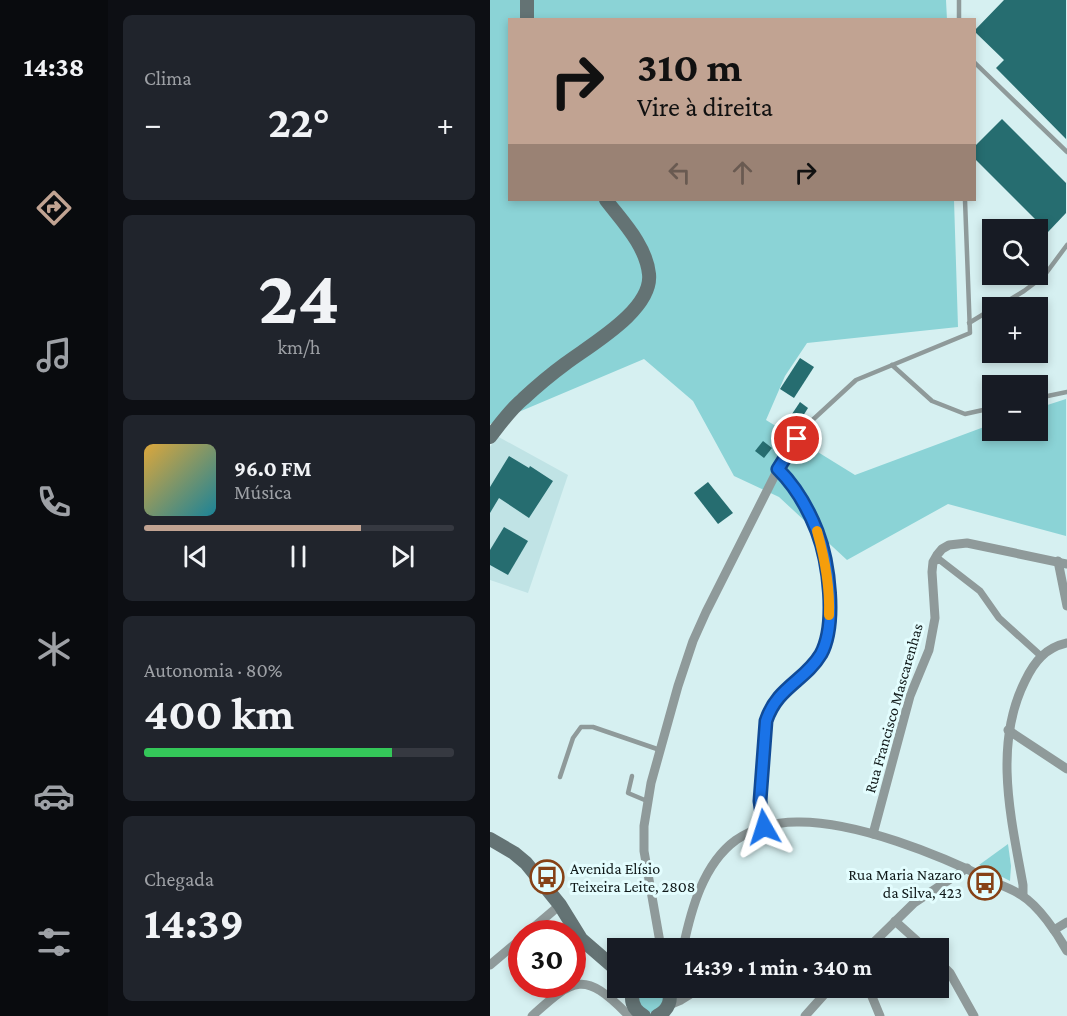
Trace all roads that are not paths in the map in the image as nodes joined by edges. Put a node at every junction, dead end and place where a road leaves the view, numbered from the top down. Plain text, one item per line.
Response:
1 (527, 0) edge
2 (959, 0) edge
3 (527, 18) edge
4 (959, 18) edge
5 (976, 64) edge
6 (1066, 152) edge
7 (607, 201) edge
8 (965, 201) edge
9 (1066, 245) edge
10 (1013, 297) edge
11 (982, 315) edge
12 (969, 323) junction
13 (892, 365) junction
14 (1066, 392) edge
15 (1048, 396) edge
16 (982, 410) edge
17 (806, 426) joint
18 (490, 437) edge
19 (778, 469) junction
20 (935, 559) junction
21 (1062, 562) edge
22 (1066, 606) edge
23 (1066, 643) edge
24 (1040, 656) junction
25 (1008, 730) junction
26 (660, 750) junction
27 (1066, 769) edge
28 (632, 776) dead end
29 (560, 777) dead end
30 (647, 801) junction
31 (764, 827) junction
32 (873, 834) junction
33 (490, 839) edge
34 (967, 868) junction
35 (1022, 895) junction
36 (560, 905) junction
37 (542, 920) edge
38 (895, 921) junction
39 (1066, 922) edge
40 (1054, 930) junction
41 (659, 938) edge
42 (685, 938) edge
43 (878, 938) edge
44 (914, 938) edge
45 (508, 950) edge
46 (1066, 951) edge
47 (604, 958) junction
48 (607, 959) edge
49 (607, 961) edge
50 (490, 965) edge
51 (949, 972) edge
52 (684, 998) edge
53 (821, 998) edge
54 (873, 998) edge
55 (668, 1001) edge
56 (633, 1004) edge
57 (532, 1016) edge
58 (805, 1016) edge
59 (880, 1016) edge
60 (974, 1016) edge

1 - 3 main road
2 - 4 lane
5 - 6 lane
7 - 18 main road
8 - 12 lane
9 - 10 lane
11 - 12 lane
12 - 13 lane
13 - 16 lane
13 - 17 lane
14 - 15 lane
17 - 19 street
19 - 26 street
19 - 31 street
20 - 21 street
20 - 24 street
20 - 32 street, Rua Francisco Mascarenhas
21 - 22 street
23 - 24 street
24 - 25 street
25 - 27 street
25 - 35 street
26 - 29 lane
26 - 30 street
28 - 30 lane
30 - 41 street
31 - 32 street
31 - 42 street
32 - 34 street
33 - 36 main road
34 - 35 street
34 - 38 street
35 - 40 street
36 - 37 street
36 - 47 main road
38 - 43 street
38 - 44 street
39 - 40 street
40 - 46 street
45 - 50 street
47 - 48 main road
47 - 49 main road
51 - 60 street
52 - 55 street
53 - 58 street
54 - 59 street
56 - 57 street

